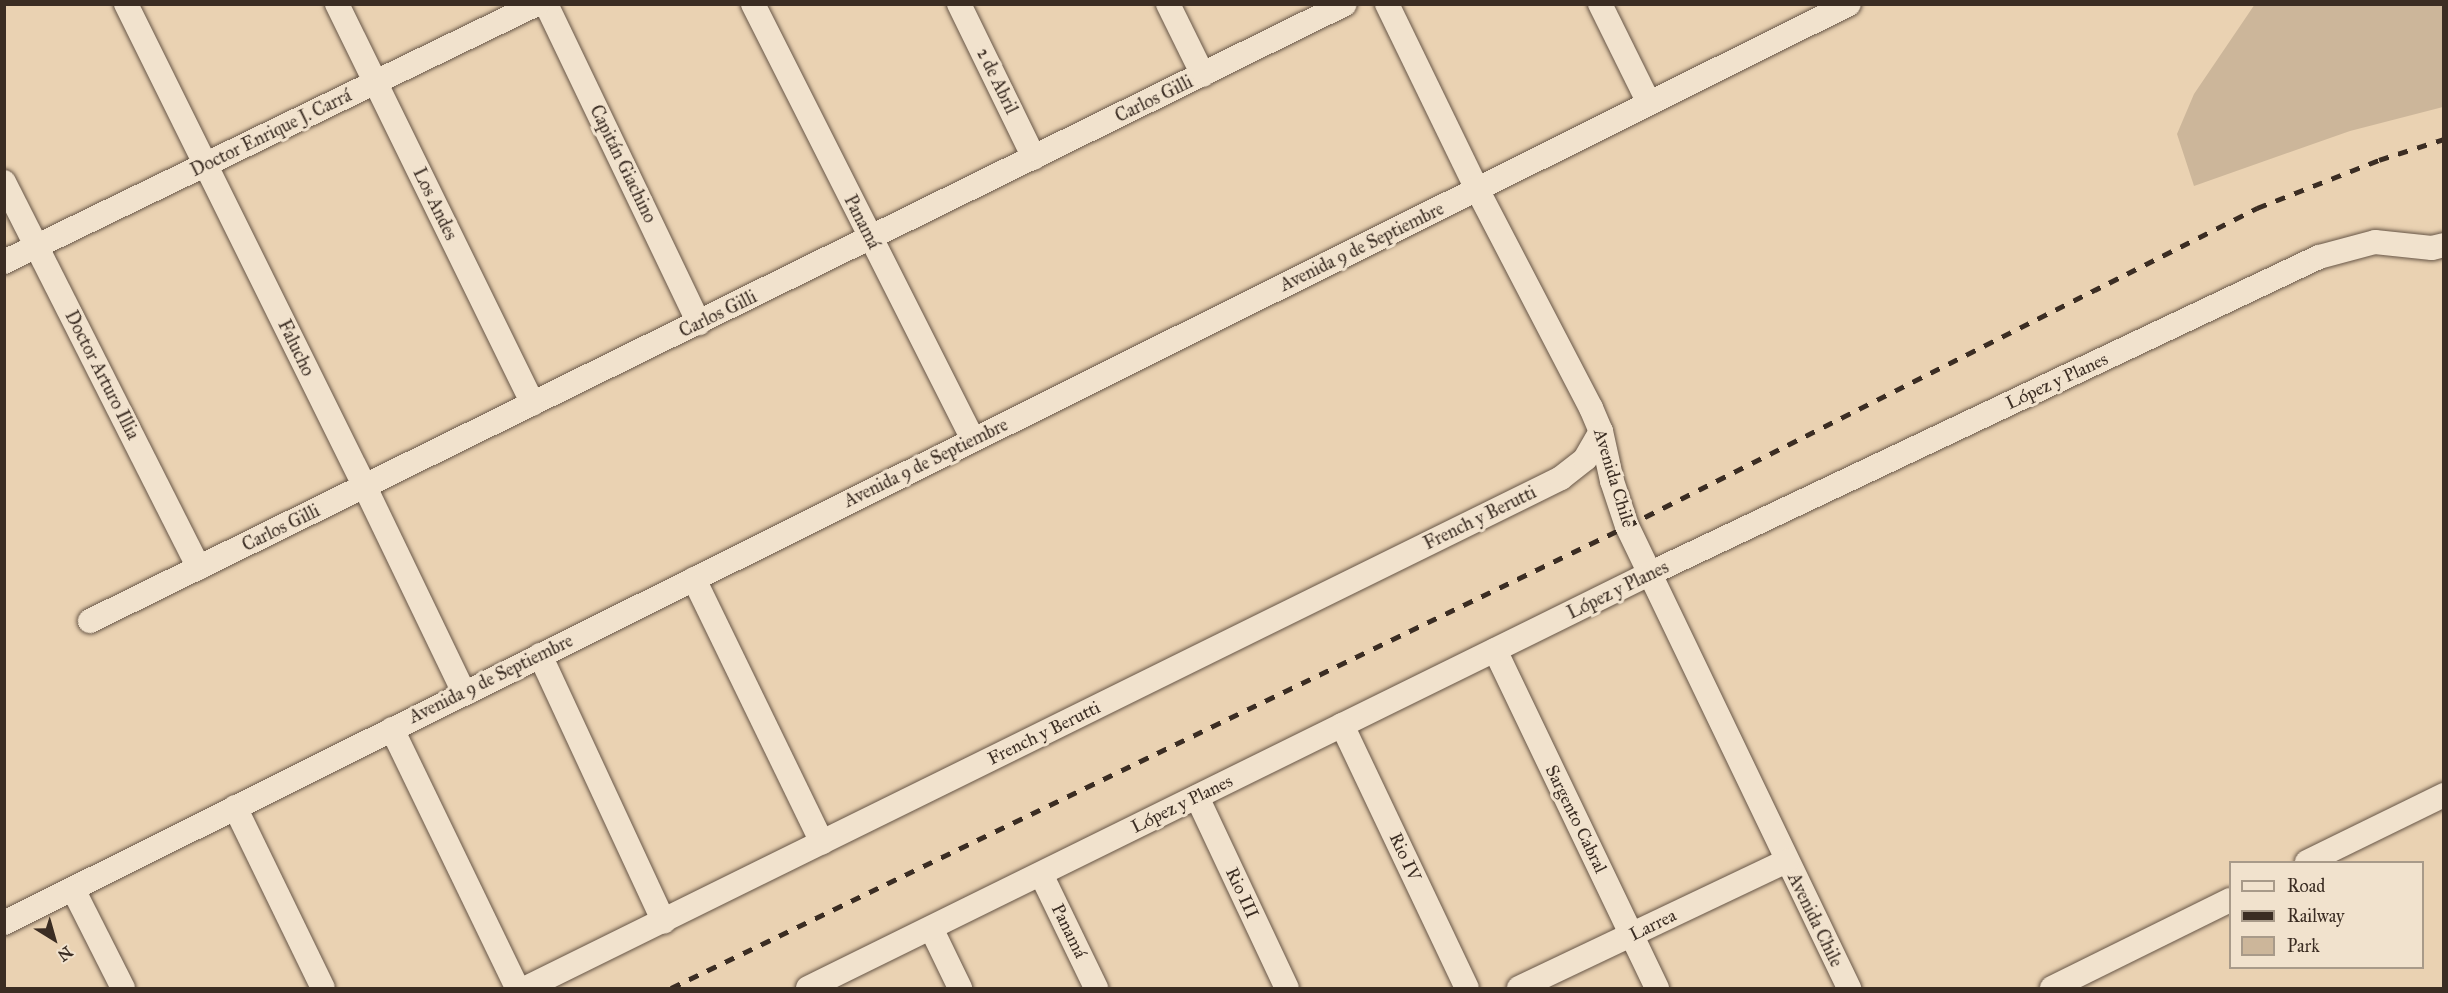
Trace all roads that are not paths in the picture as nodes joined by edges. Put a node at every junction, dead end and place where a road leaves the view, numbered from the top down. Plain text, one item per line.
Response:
1 (126, 4) edge
2 (337, 4) edge
3 (537, 4) edge
4 (546, 4) edge
5 (753, 4) edge
6 (959, 4) edge
7 (1168, 4) edge
8 (1345, 4) edge
9 (1387, 4) edge
10 (1600, 4) edge
11 (1849, 4) edge
12 (1203, 75) junction
13 (376, 82) junction
14 (1649, 104) junction
15 (1034, 158) junction
16 (205, 165) junction
17 (4, 182) edge
18 (1477, 189) junction
19 (870, 239) junction
20 (2444, 245) edge
21 (37, 246) junction
22 (4, 262) edge
23 (699, 323) junction
24 (533, 404) junction
25 (1601, 431) junction
26 (973, 440) junction
27 (1561, 478) junction
28 (1612, 480) junction
29 (365, 487) junction
30 (199, 568) junction
31 (1651, 573) junction
32 (694, 579) junction
33 (90, 621) dead end
34 (1495, 650) junction
35 (540, 656) junction
36 (464, 693) junction
37 (1342, 725) junction
38 (392, 729) junction
39 (1197, 797) junction
40 (2440, 805) edge
41 (235, 807) junction
42 (822, 843) junction
43 (1786, 861) junction
44 (2309, 861) edge
45 (1041, 874) junction
46 (73, 889) junction
47 (2229, 901) edge
48 (664, 922) junction
49 (4, 923) edge
50 (930, 928) junction
51 (1632, 935) junction
52 (2063, 986) edge
53 (123, 988) edge
54 (323, 988) edge
55 (517, 988) edge
56 (526, 988) edge
57 (808, 988) edge
58 (960, 988) edge
59 (1096, 988) edge
60 (1287, 988) edge
61 (1467, 988) edge
62 (1519, 988) edge
63 (1657, 988) edge
64 (1849, 988) edge

1 - 16 street, Falucho
2 - 13 street, Los Andes
3 - 13 street, Doctor Enrique J. Carrá
4 - 23 street, Capitán Giachino
5 - 19 street, Panamá
6 - 15 street, 2 de Abril
7 - 12 street
8 - 12 street, Carlos Gilli
9 - 18 street, Avenida Chile
10 - 14 street
11 - 14 street, Avenida 9 de Septiembre
12 - 15 street, Carlos Gilli
13 - 16 street, Doctor Enrique J. Carrá
13 - 24 street, Los Andes
14 - 18 street, Avenida 9 de Septiembre
15 - 19 street, Carlos Gilli
16 - 21 street, Doctor Enrique J. Carrá
16 - 29 street, Falucho
17 - 21 street, Doctor Arturo Illia
18 - 25 street, Avenida Chile
18 - 26 street, Avenida 9 de Septiembre
19 - 23 street, Carlos Gilli
19 - 26 street, Panamá
20 - 31 street, López y Planes
21 - 22 street, Doctor Enrique J. Carrá
21 - 30 street, Doctor Arturo Illia
23 - 24 street, Carlos Gilli
24 - 29 street, Carlos Gilli
25 - 27 street, French y Berutti
25 - 28 street, Avenida Chile
26 - 32 street, Avenida 9 de Septiembre
27 - 28 street, French y Berutti
27 - 42 street, French y Berutti
28 - 31 street, Avenida Chile
29 - 30 street, Carlos Gilli
29 - 36 street, Falucho
30 - 33 street, Carlos Gilli
31 - 34 street, López y Planes
31 - 43 street, Avenida Chile
32 - 35 street, Avenida 9 de Septiembre
32 - 42 street
34 - 37 street, López y Planes
34 - 51 street, Sargento Cabral
35 - 36 street, Avenida 9 de Septiembre
35 - 48 street
36 - 38 street, Avenida 9 de Septiembre
37 - 39 street, López y Planes
37 - 61 street, Rio IV
38 - 41 street, Avenida 9 de Septiembre
38 - 55 street
39 - 45 street, López y Planes
39 - 60 street, Rio III
40 - 44 street
41 - 46 street, Avenida 9 de Septiembre
41 - 54 street
42 - 48 street, French y Berutti
43 - 51 street, Larrea
43 - 64 street, Avenida Chile
45 - 50 street, López y Planes
45 - 59 street, Panamá
46 - 49 street, Avenida 9 de Septiembre
46 - 53 street
47 - 52 street
48 - 56 street, French y Berutti
50 - 57 street, López y Planes
50 - 58 street
51 - 62 street, Larrea
51 - 63 street, Sargento Cabral

